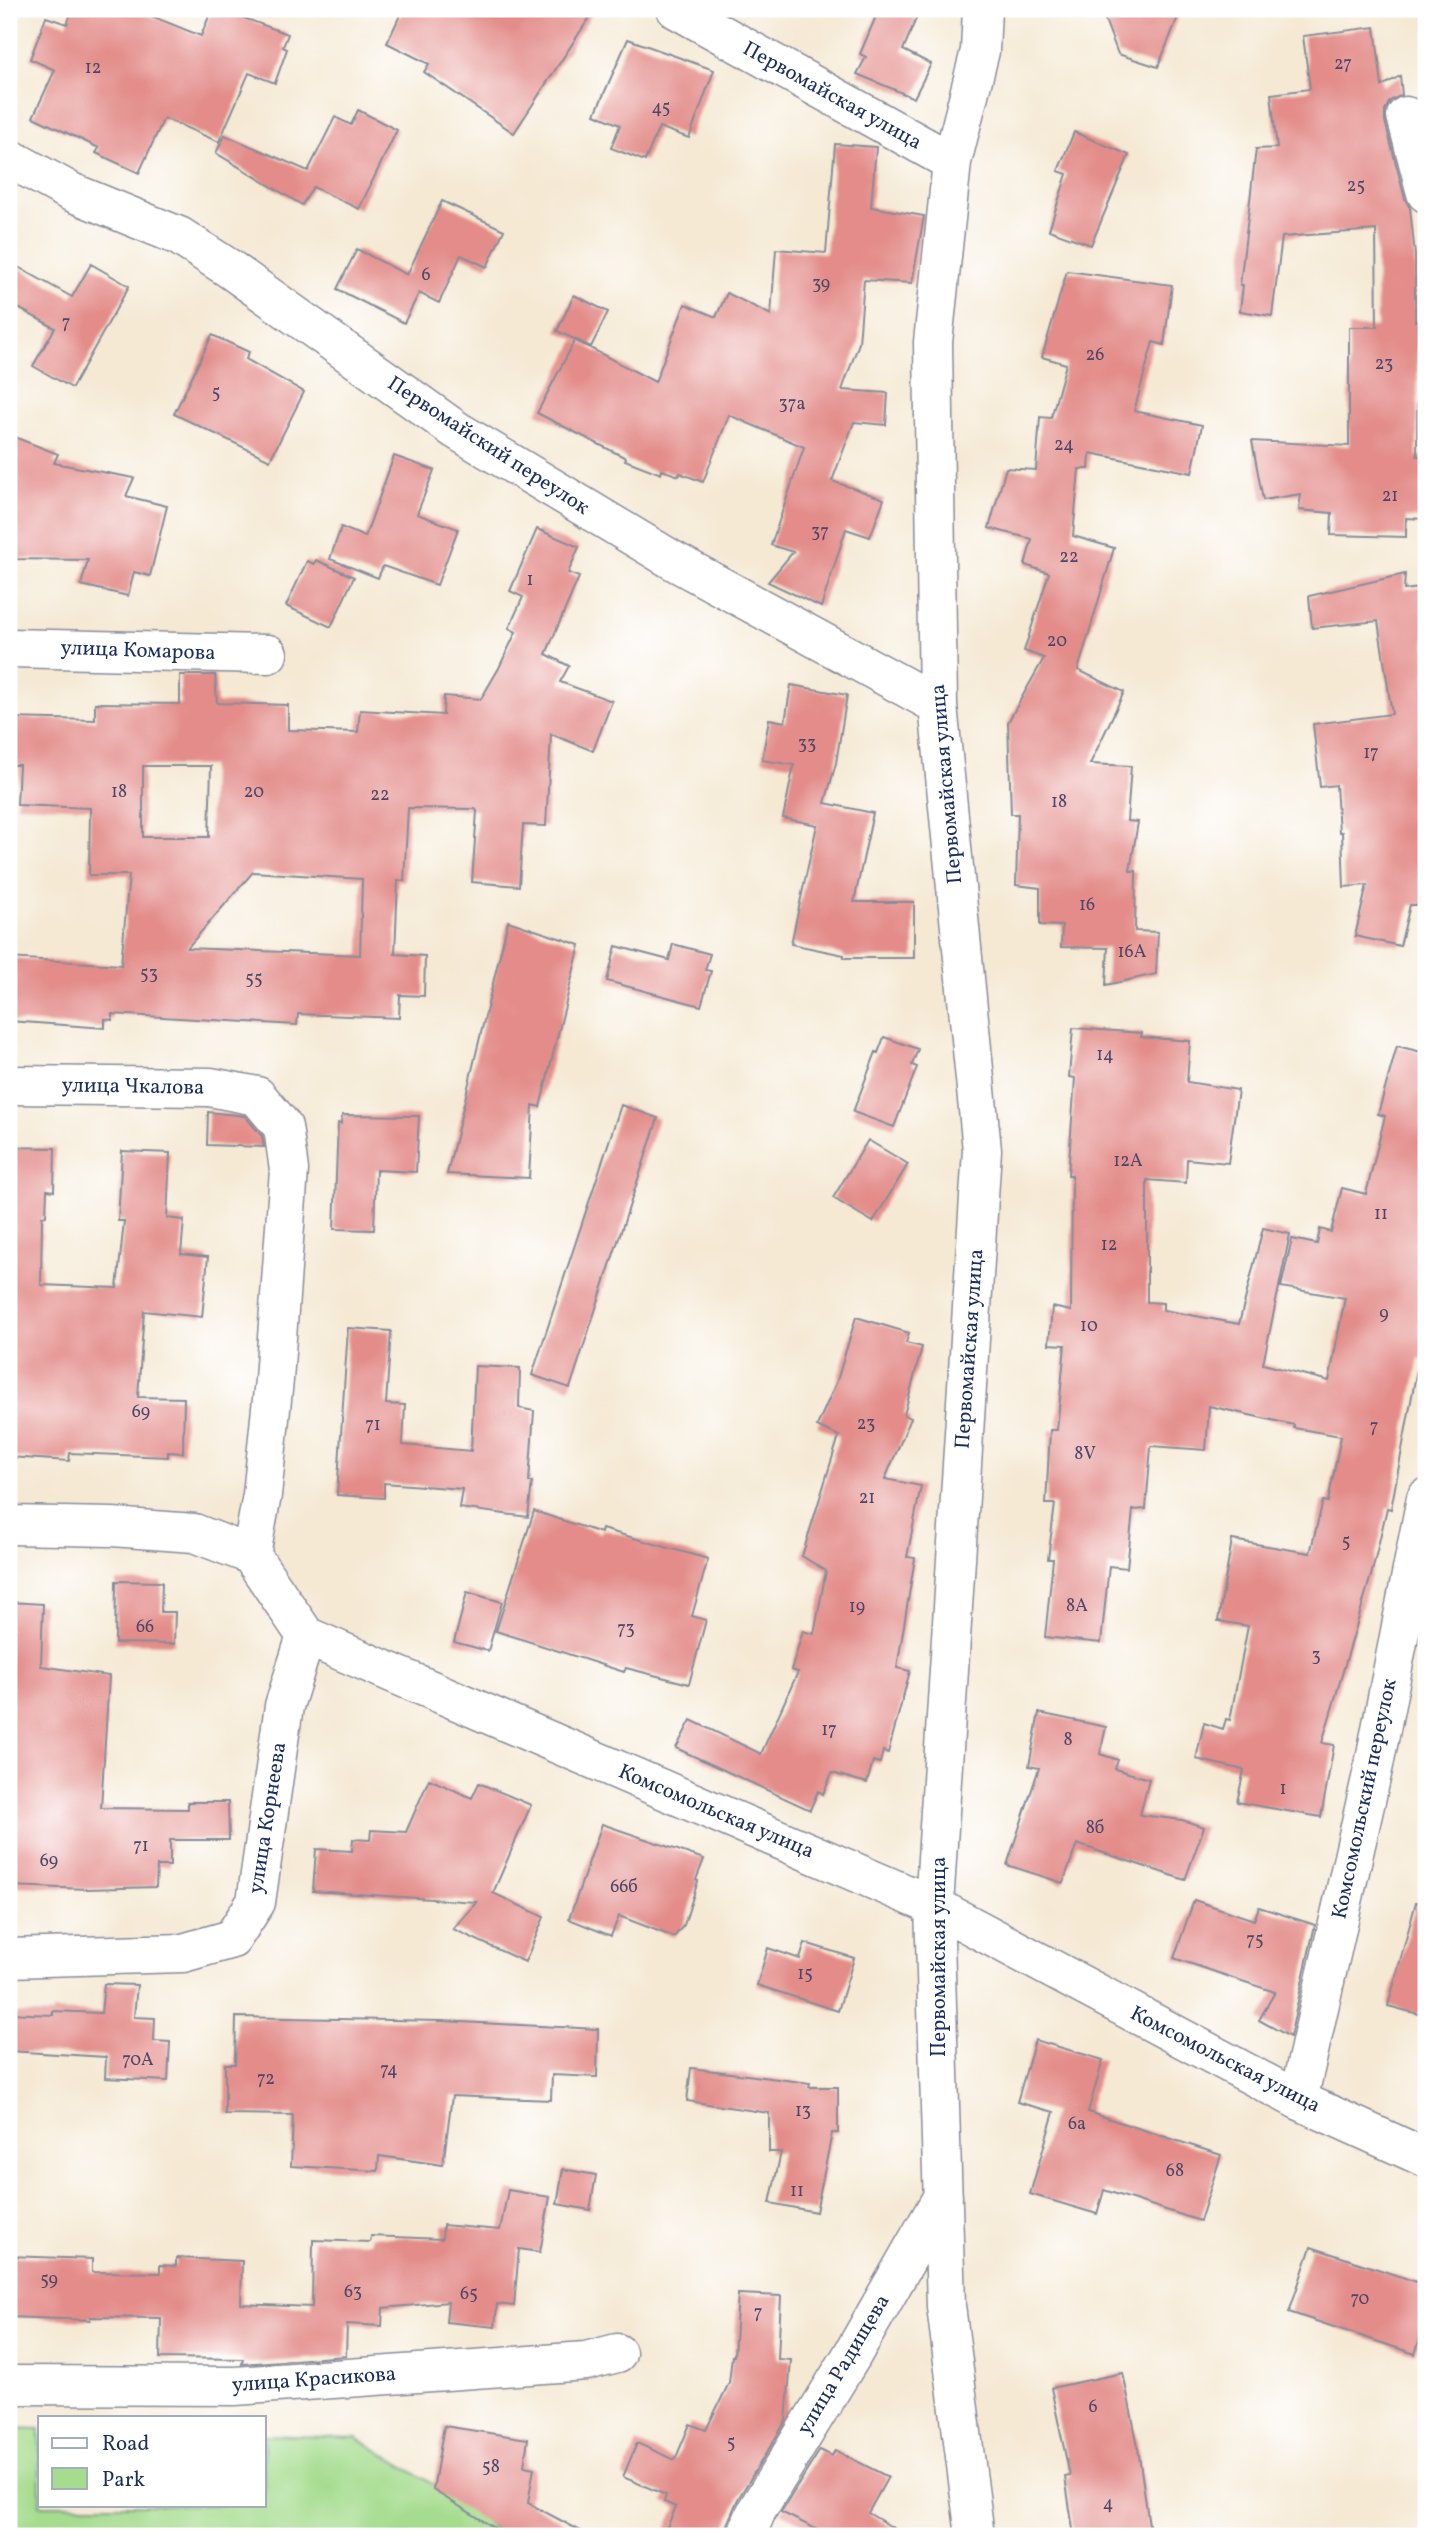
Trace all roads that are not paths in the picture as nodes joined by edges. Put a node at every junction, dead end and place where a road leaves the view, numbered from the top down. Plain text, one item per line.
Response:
1 (676, 9) edge
2 (982, 9) edge
3 (1406, 116) dead end
4 (9, 158) edge
5 (952, 162) junction
6 (1426, 193) edge
7 (9, 648) edge
8 (268, 654) dead end
9 (938, 705) junction
10 (9, 1085) edge
11 (1426, 1498) edge
12 (9, 1525) edge
13 (251, 1555) junction
14 (306, 1636) junction
15 (934, 1906) junction
16 (9, 1958) edge
17 (1298, 2100) junction
18 (1426, 2158) edge
19 (944, 2195) junction
20 (617, 2353) dead end
21 (9, 2385) edge
22 (746, 2536) edge
23 (975, 2536) edge

1 - 5 street, Первомайская улица
2 - 5 street, Первомайская улица
3 - 6 street
4 - 9 street, Первомайский переулок
5 - 9 street, Первомайская улица
7 - 8 street, улица Комарова
9 - 15 street, Первомайская улица
10 - 13 street, улица Чкалова
11 - 17 street, Комсомольский переулок
12 - 13 street
13 - 14 street
14 - 15 street, Комсомольская улица
14 - 16 street, улица Корнеева
15 - 17 street, Комсомольская улица
15 - 19 street, Первомайская улица
17 - 18 street, Комсомольская улица
19 - 22 street, улица Радищева
19 - 23 street, Первомайская улица
20 - 21 street, улица Красикова

